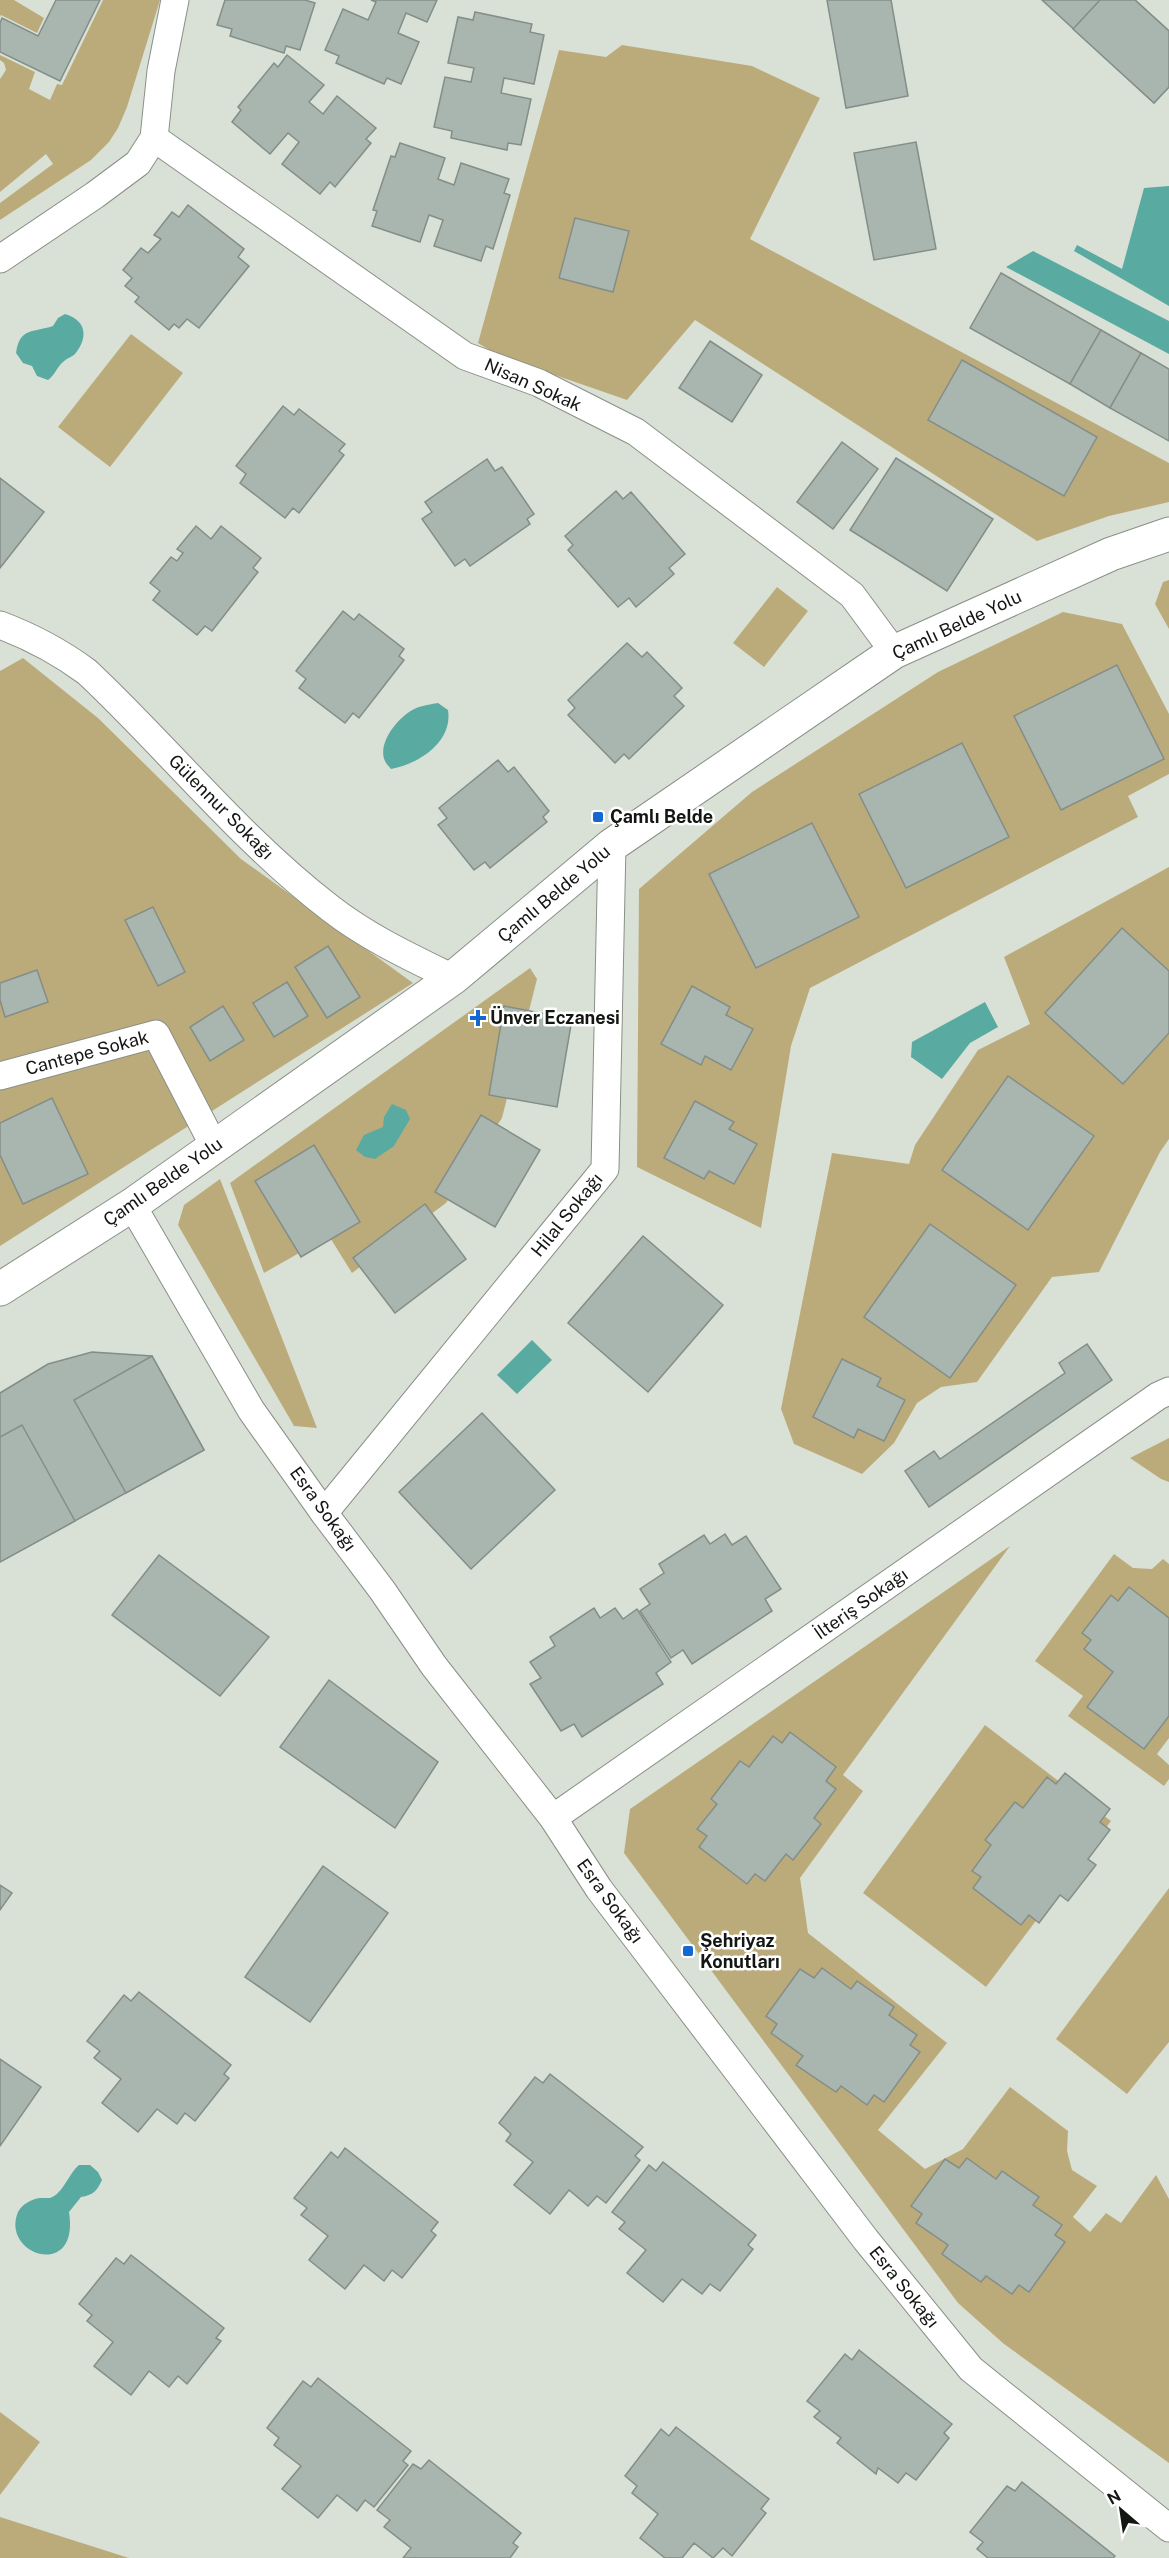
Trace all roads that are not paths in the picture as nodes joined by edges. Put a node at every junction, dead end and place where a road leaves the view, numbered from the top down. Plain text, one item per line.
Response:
1 (175, 0) edge
2 (154, 138) junction
3 (0, 259) edge
4 (1169, 534) edge
5 (0, 624) edge
6 (894, 652) junction
7 (612, 845) junction
8 (453, 978) junction
9 (0, 1076) edge
10 (214, 1146) junction
11 (132, 1205) junction
12 (0, 1289) edge
13 (1169, 1391) edge
14 (324, 1513) junction
15 (554, 1818) junction
16 (1167, 2524) edge

1 - 2 street
2 - 3 street
2 - 6 street, Nisan Sokak
4 - 6 street, Çamlı Belde Yolu
5 - 8 street, Gülennur Sokağı
6 - 7 street, Çamlı Belde Yolu
7 - 8 street, Çamlı Belde Yolu
7 - 14 street, Hilal Sokağı
8 - 10 street, Çamlı Belde Yolu
9 - 10 street, Cantepe Sokak
10 - 11 street, Çamlı Belde Yolu
11 - 12 street, Çamlı Belde Yolu
11 - 14 street, Esra Sokağı
13 - 15 street, İlteriş Sokağı
14 - 15 street, Esra Sokağı
15 - 16 street, Esra Sokağı

